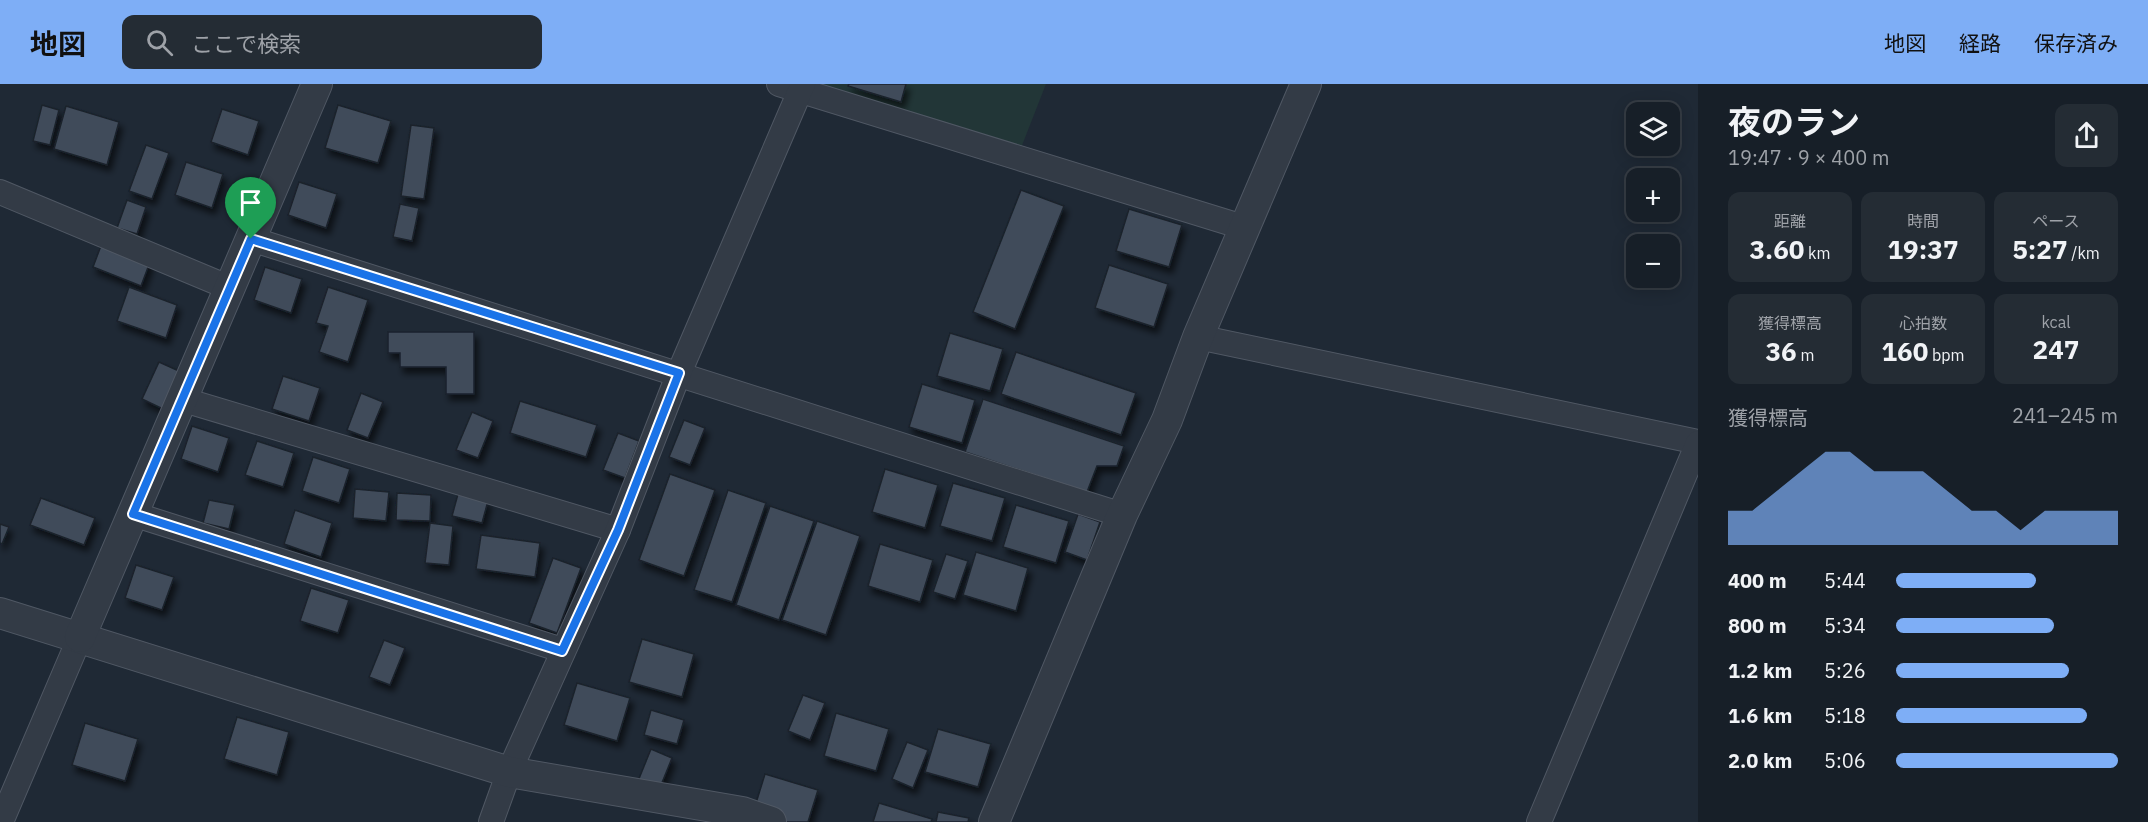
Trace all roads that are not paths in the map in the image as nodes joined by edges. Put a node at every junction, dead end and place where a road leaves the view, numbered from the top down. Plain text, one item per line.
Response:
1 (317, 84) edge
2 (1306, 84) edge
3 (794, 86) edge
4 (0, 192) edge
5 (1246, 228) junction
6 (251, 239) junction
7 (230, 288) junction
8 (1198, 337) junction
9 (679, 373) junction
10 (184, 400) junction
11 (1698, 443) edge
12 (133, 514) junction
13 (1122, 515) junction
14 (618, 530) junction
15 (0, 613) edge
16 (80, 637) junction
17 (562, 651) junction
18 (509, 772) junction
19 (2, 822) edge
20 (491, 822) edge
21 (771, 822) edge
22 (994, 822) edge
23 (1539, 822) edge

1 - 6 street
2 - 5 street
3 - 5 street
3 - 9 street
4 - 7 street
5 - 8 street
6 - 7 street
6 - 9 street
7 - 10 street
8 - 11 street
8 - 13 street
9 - 13 street
9 - 14 street
10 - 12 street
10 - 14 street
11 - 23 street
12 - 16 street
12 - 17 street
13 - 22 street
14 - 17 street
15 - 16 street
16 - 18 street
16 - 19 street
17 - 18 street
18 - 20 street
18 - 21 street

